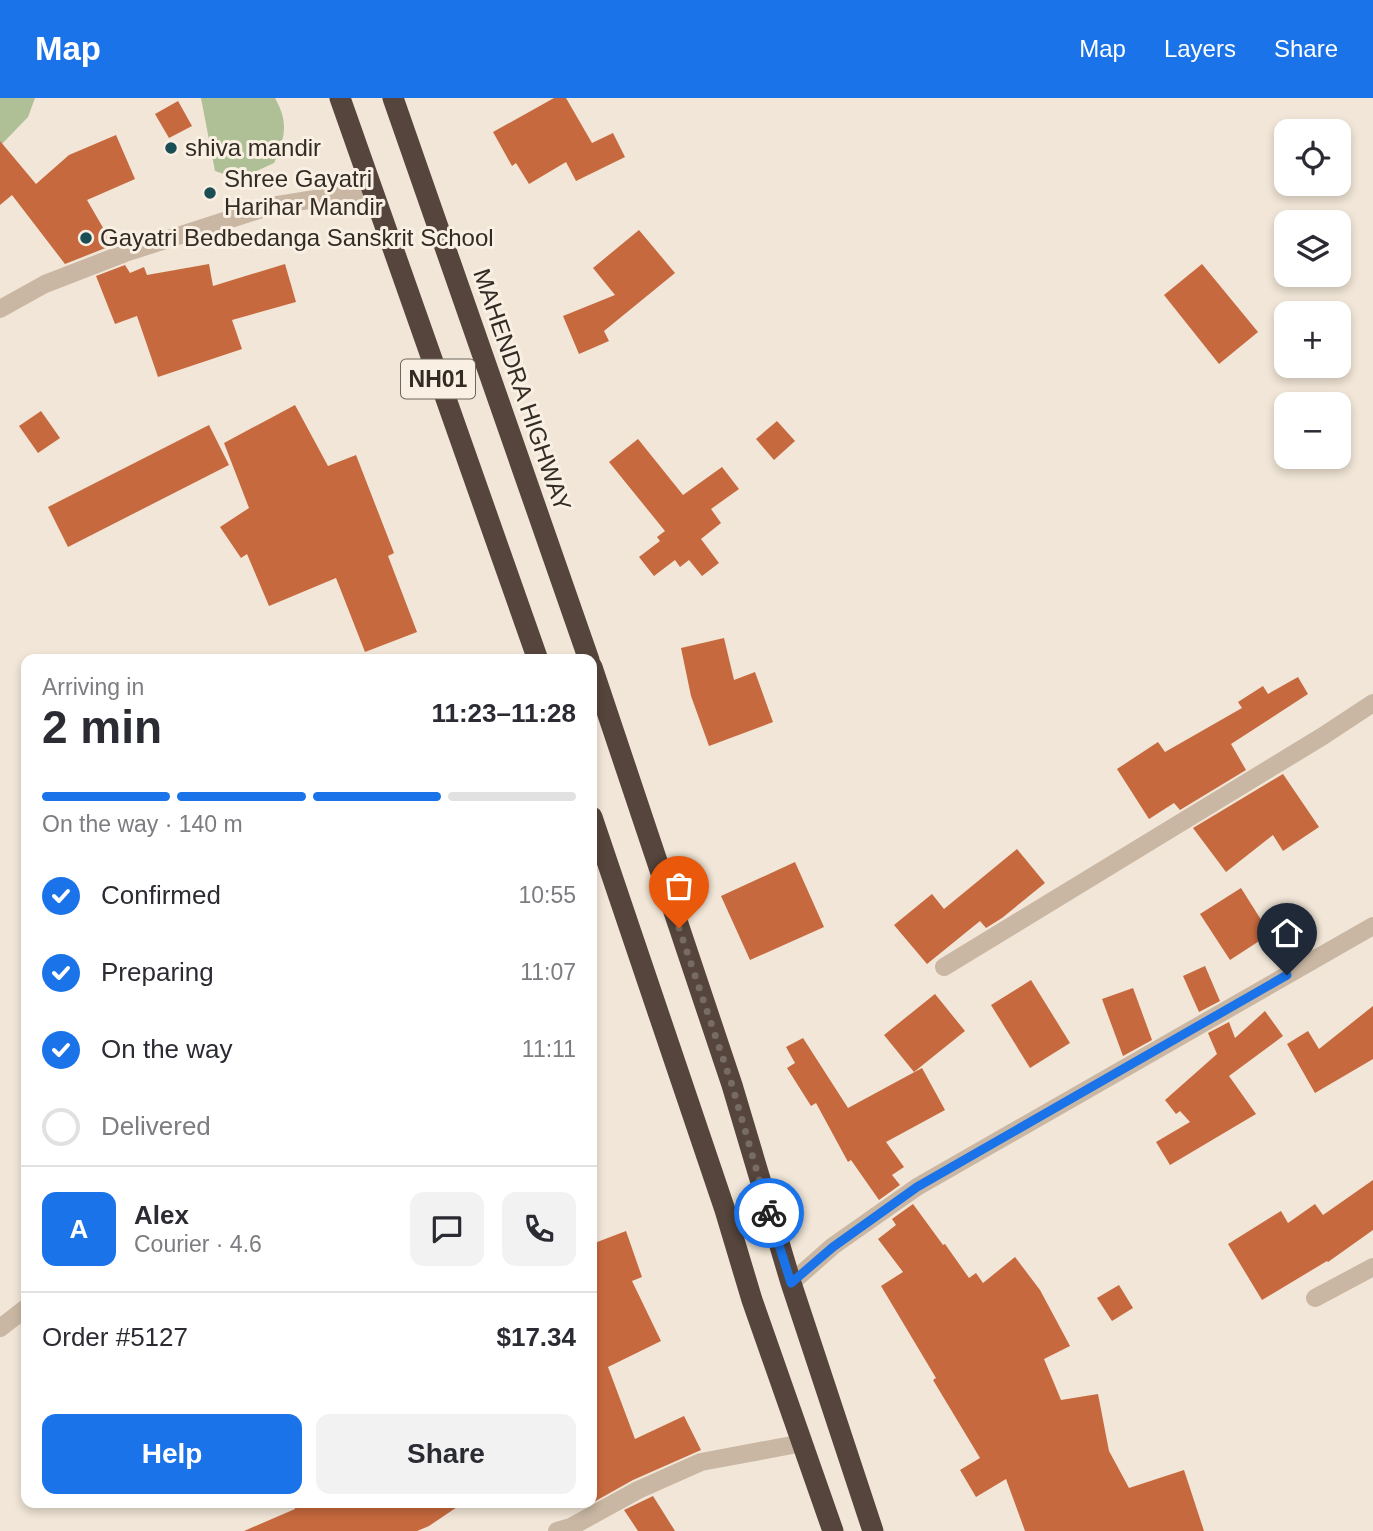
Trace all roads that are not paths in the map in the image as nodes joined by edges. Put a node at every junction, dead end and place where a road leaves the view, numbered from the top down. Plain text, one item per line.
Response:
1 (340, 98) edge
2 (393, 98) edge
3 (372, 190) junction
4 (0, 309) edge
5 (536, 654) edge
6 (587, 654) edge
7 (597, 682) edge
8 (1373, 703) edge
9 (597, 832) edge
10 (1373, 926) edge
11 (944, 967) dead end
12 (1373, 1267) edge
13 (791, 1283) junction
14 (1315, 1298) dead end
15 (21, 1312) edge
16 (0, 1328) edge
17 (803, 1443) junction
18 (557, 1531) edge
19 (834, 1531) edge
20 (873, 1531) edge

1 - 3 highway, NH01
2 - 6 highway, MAHENDRA HIGHWAY / NH01
3 - 4 street
3 - 5 highway, NH01
7 - 13 highway
8 - 11 street
9 - 17 highway
10 - 13 street
12 - 14 street
13 - 20 highway
15 - 16 street
17 - 18 street
17 - 19 highway

